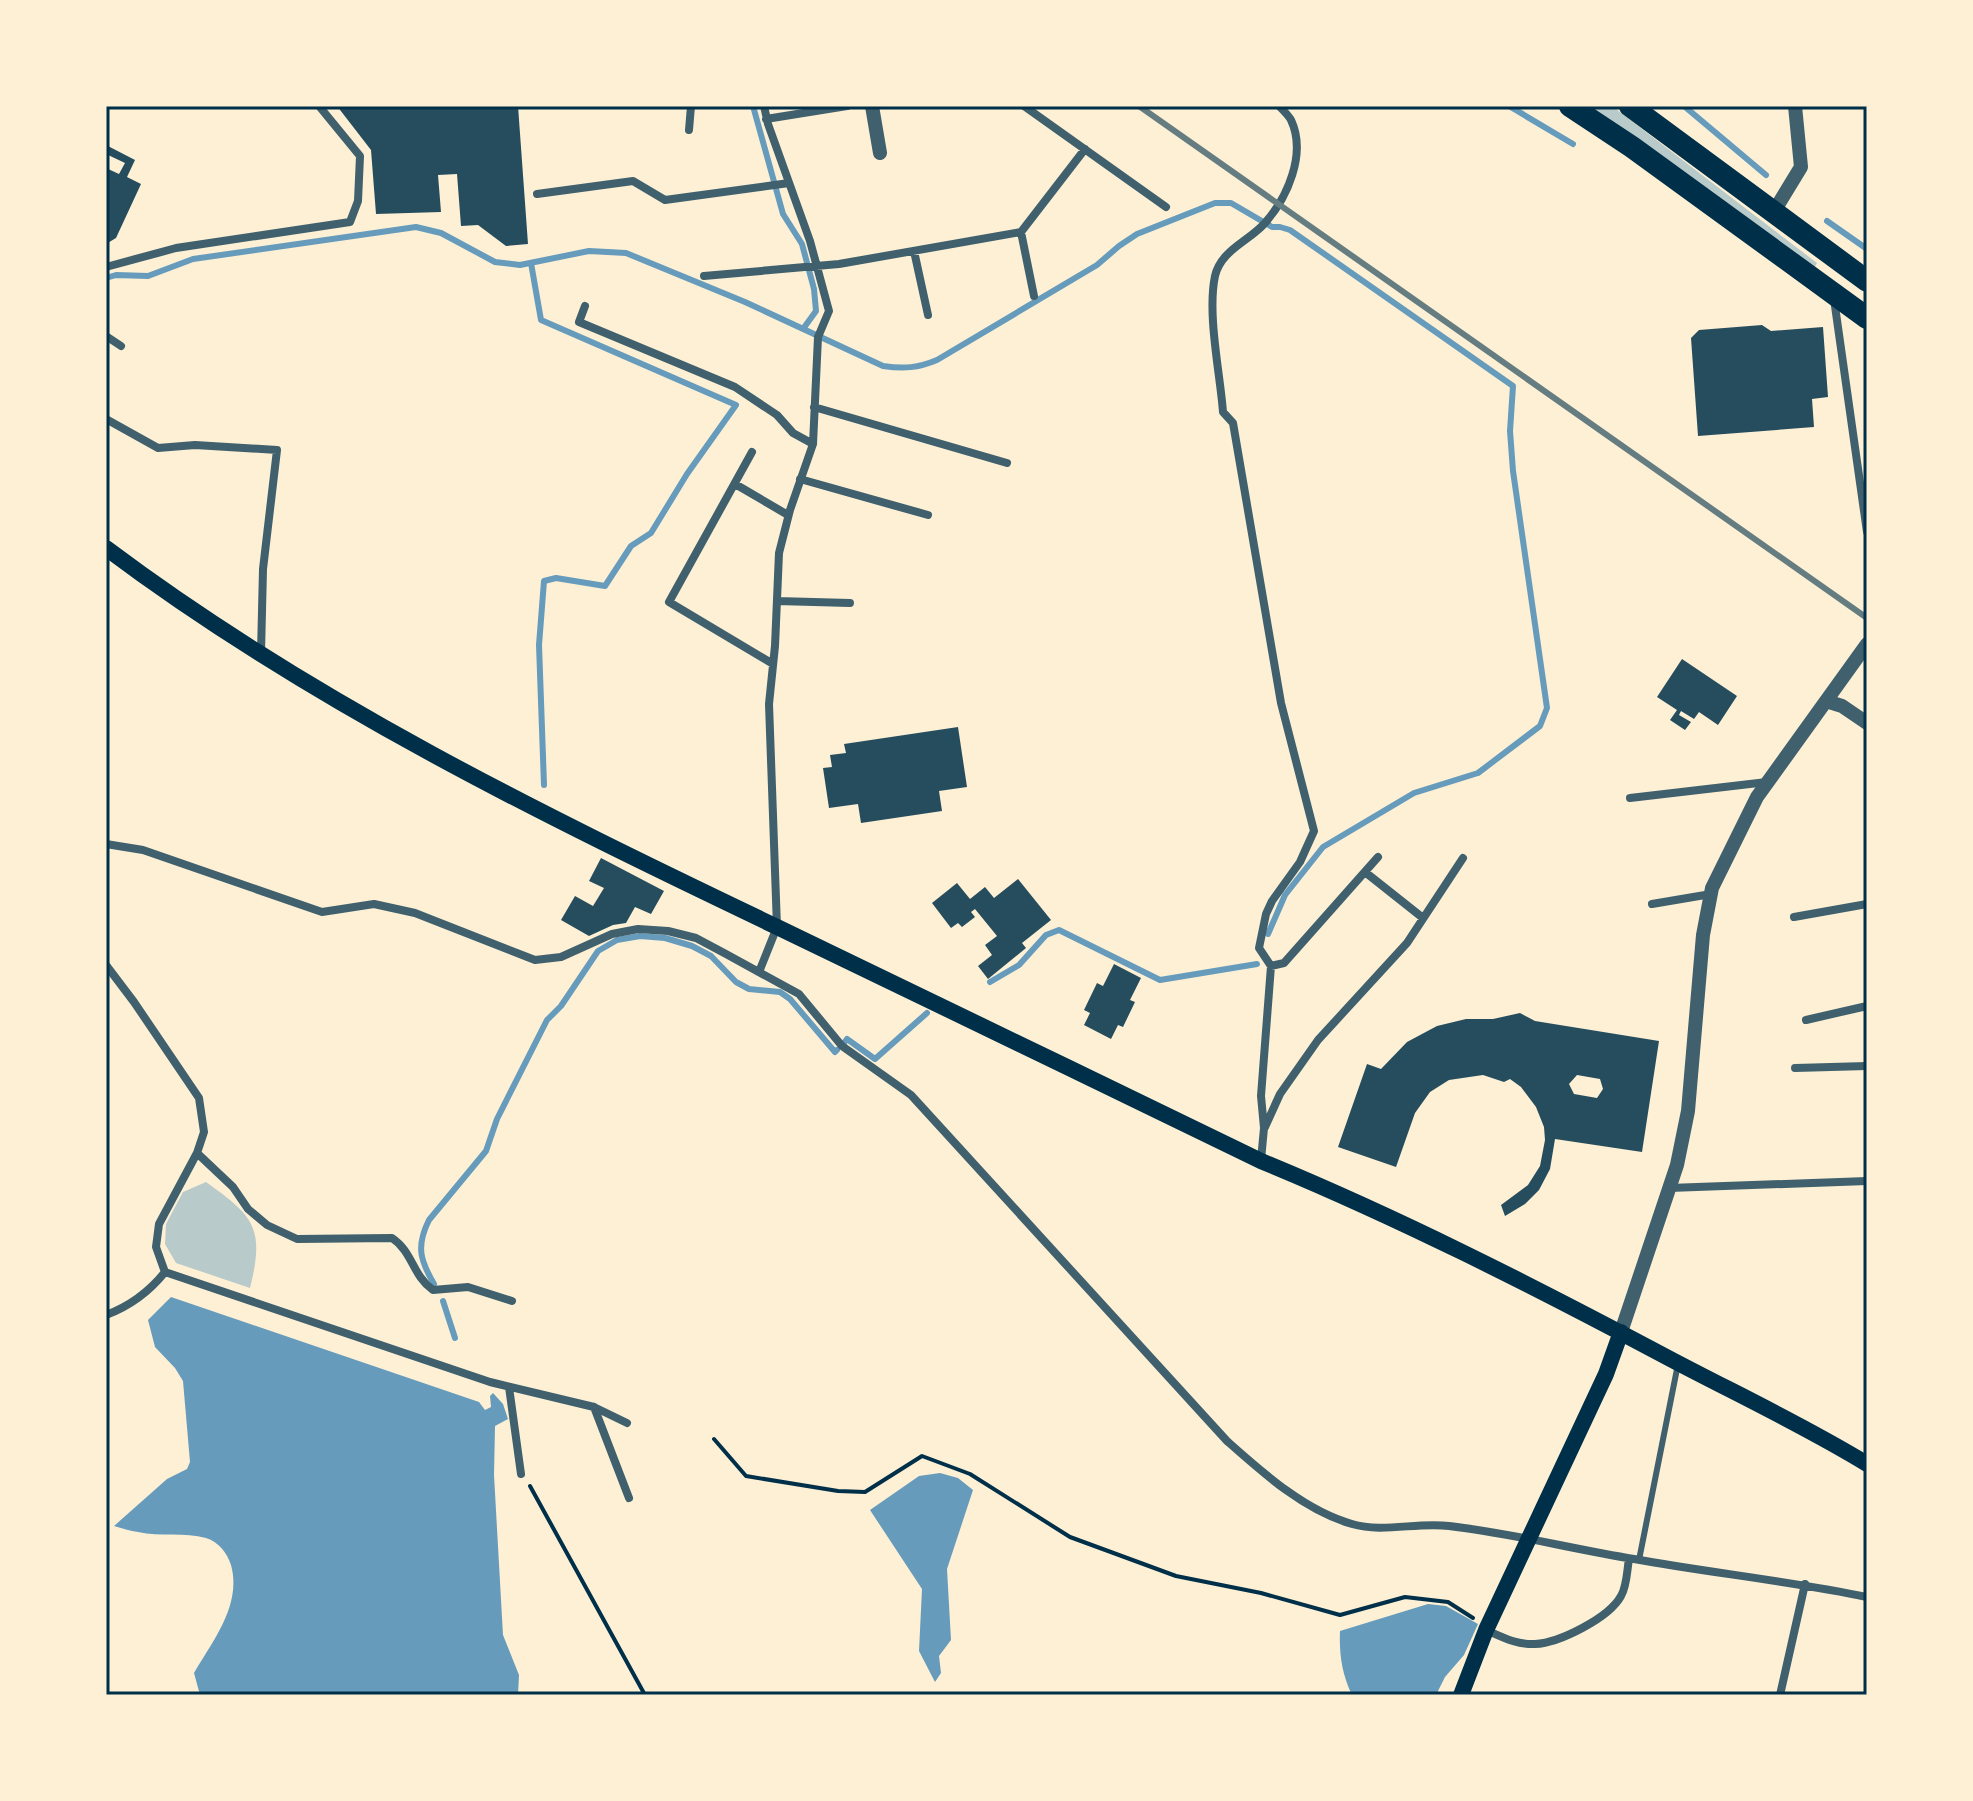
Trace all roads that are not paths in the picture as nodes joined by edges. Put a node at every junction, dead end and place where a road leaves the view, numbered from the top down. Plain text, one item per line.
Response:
1 (319, 106) edge
2 (691, 106) edge
3 (764, 106) edge
4 (847, 106) edge
5 (872, 106) edge
6 (1024, 106) edge
7 (1279, 106) edge
8 (1570, 106) edge
9 (1630, 106) edge
10 (1795, 106) edge
11 (766, 119) junction
12 (689, 130) dead end
13 (1085, 149) junction
14 (880, 153) dead end
15 (780, 184) junction
16 (537, 194) dead end
17 (1166, 207) dead end
18 (1773, 213) junction
19 (1021, 232) junction
20 (914, 251) junction
21 (106, 267) edge
22 (811, 267) junction
23 (704, 276) dead end
24 (1867, 281) edge
25 (1833, 294) junction
26 (1034, 296) dead end
27 (585, 306) dead end
28 (928, 315) dead end
29 (1867, 318) edge
30 (106, 336) edge
31 (121, 346) dead end
32 (814, 407) junction
33 (106, 419) edge
34 (813, 444) junction
35 (752, 452) dead end
36 (1007, 463) dead end
37 (800, 479) junction
38 (735, 484) junction
39 (788, 515) junction
40 (928, 515) dead end
41 (1867, 532) edge
42 (106, 548) edge
43 (777, 601) junction
44 (850, 603) dead end
45 (1867, 644) edge
46 (261, 654) junction
47 (773, 664) junction
48 (1826, 701) junction
49 (1867, 723) edge
50 (1768, 782) junction
51 (1630, 798) dead end
52 (106, 844) edge
53 (1378, 857) dead end
54 (1463, 858) dead end
55 (1365, 872) junction
56 (1711, 894) junction
57 (1652, 904) dead end
58 (1867, 904) edge
59 (1794, 917) dead end
60 (1423, 918) junction
61 (777, 927) junction
62 (1271, 966) junction
63 (107, 969) edge
64 (759, 972) junction
65 (1867, 1006) edge
66 (1806, 1020) dead end
67 (1867, 1066) edge
68 (1795, 1068) dead end
69 (1264, 1128) junction
70 (197, 1153) junction
71 (1261, 1161) junction
72 (1867, 1181) edge
73 (1669, 1188) junction
74 (165, 1272) junction
75 (512, 1301) dead end
76 (106, 1315) edge
77 (1621, 1332) junction
78 (1678, 1363) junction
79 (509, 1387) junction
80 (594, 1407) junction
81 (627, 1423) dead end
82 (1865, 1458) edge
83 (521, 1474) road end
84 (629, 1498) dead end
85 (1529, 1539) junction
86 (1629, 1559) junction
87 (1639, 1560) junction
88 (1805, 1584) junction
89 (1867, 1597) edge
90 (1486, 1630) junction
91 (1461, 1695) edge
92 (1780, 1695) edge

1 - 21 street
2 - 12 street
3 - 11 street
4 - 11 street
5 - 14 street
6 - 13 street
7 - 62 street
8 - 25 highway
9 - 18 highway
10 - 18 street
11 - 15 street
13 - 17 street
13 - 19 street
15 - 16 street
15 - 22 street
18 - 24 highway
19 - 20 street
19 - 26 street
20 - 22 street
20 - 28 street
22 - 23 street
22 - 32 street
25 - 29 highway
25 - 41 street
27 - 34 street
30 - 31 street
32 - 34 street
32 - 36 street
33 - 46 street
34 - 37 street
35 - 38 street
37 - 39 street
37 - 40 street
38 - 39 street
38 - 47 street
39 - 43 street
42 - 46 main road
43 - 44 street
43 - 47 street
45 - 48 street
46 - 61 main road
47 - 61 street
48 - 49 street
48 - 50 street
50 - 51 street
50 - 56 street
52 - 64 street
53 - 55 street
54 - 60 street
55 - 60 street
55 - 62 street
56 - 57 street
56 - 73 street
58 - 59 street
60 - 69 street
61 - 64 street
61 - 71 main road
62 - 69 street
63 - 70 street
64 - 85 street
65 - 66 street
67 - 68 street
69 - 71 street
70 - 74 street
70 - 75 street
71 - 77 main road
72 - 73 street
73 - 77 street
74 - 76 street
74 - 79 street
77 - 78 main road
77 - 85 main road
78 - 82 main road
78 - 87 lane
79 - 80 street
79 - 83 street
80 - 81 street
80 - 84 street
85 - 86 street
85 - 90 main road
86 - 87 street
86 - 90 street
87 - 88 street
88 - 89 street
88 - 92 street
90 - 91 main road

